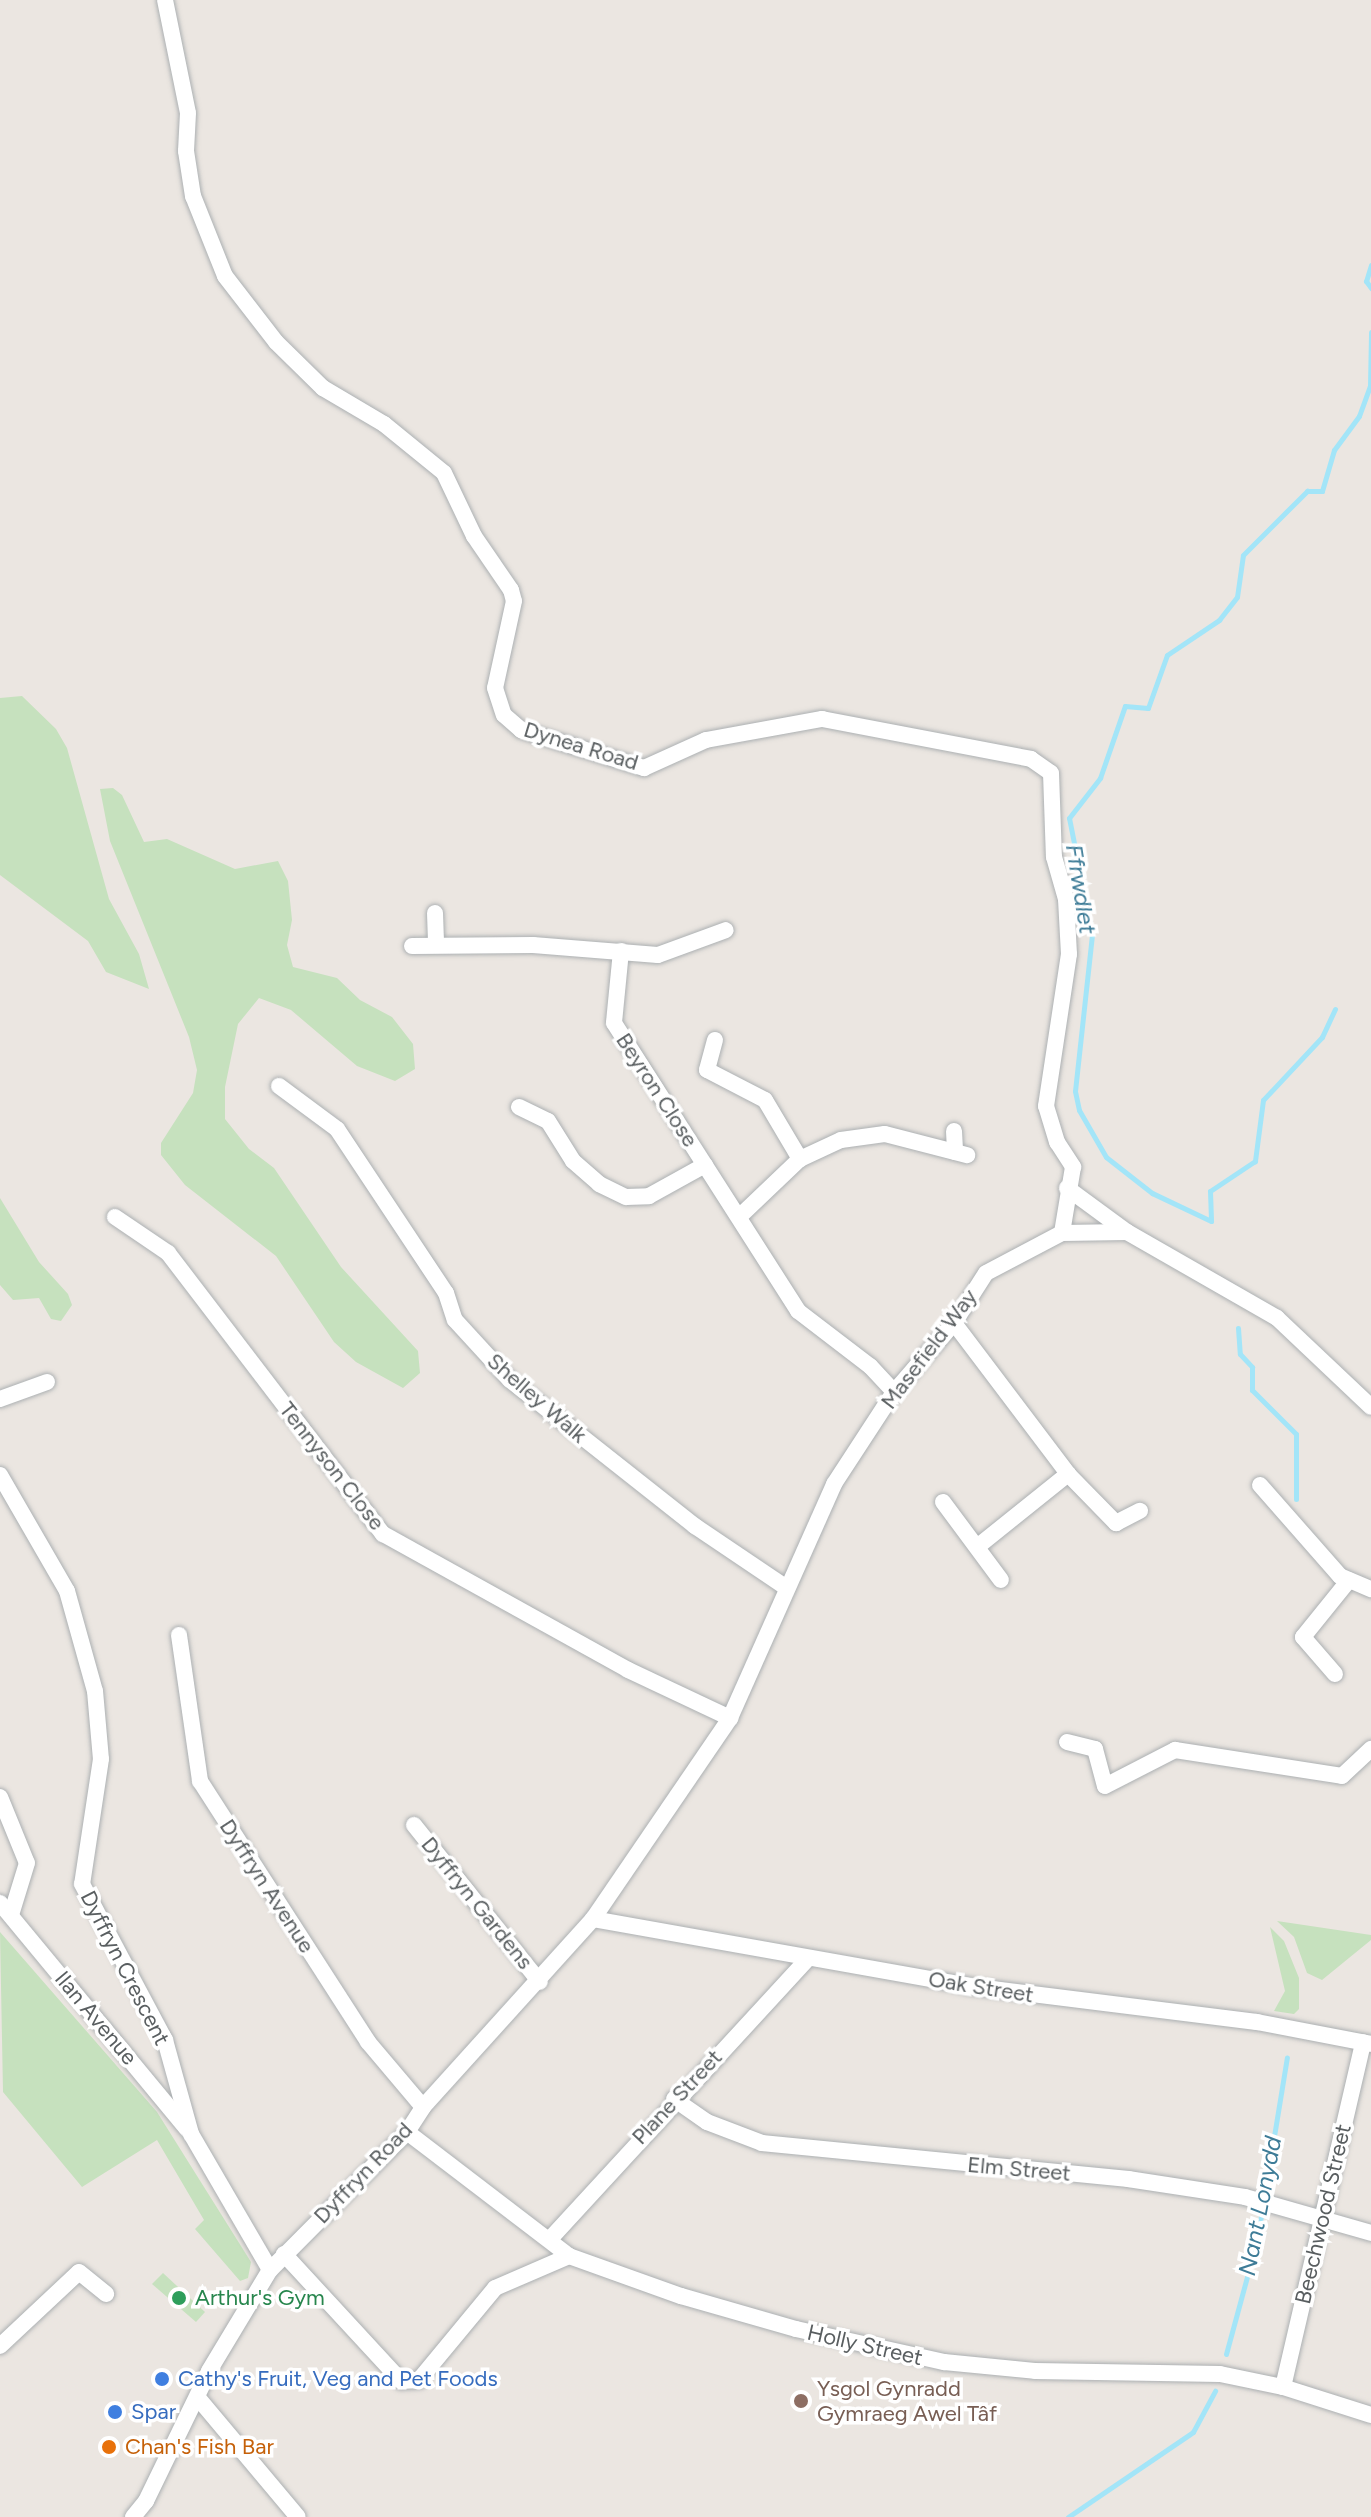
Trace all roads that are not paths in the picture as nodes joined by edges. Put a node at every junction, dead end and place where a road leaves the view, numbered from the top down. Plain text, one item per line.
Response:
1 (165, 0) edge
2 (435, 913) dead end
3 (726, 930) dead end
4 (436, 944) junction
5 (412, 946) dead end
6 (621, 951) junction
7 (715, 1040) dead end
8 (279, 1086) dead end
9 (519, 1107) dead end
10 (954, 1131) dead end
11 (800, 1159) junction
12 (705, 1165) junction
13 (1067, 1188) junction
14 (115, 1217) dead end
15 (739, 1217) junction
16 (1127, 1232) junction
17 (1062, 1233) junction
18 (954, 1323) junction
19 (47, 1382) dead end
20 (894, 1392) junction
21 (0, 1399) edge
22 (1371, 1407) edge
23 (1068, 1474) junction
24 (0, 1475) edge
25 (1260, 1485) dead end
26 (943, 1502) dead end
27 (1140, 1511) dead end
28 (977, 1547) junction
29 (1001, 1580) dead end
30 (1349, 1580) junction
31 (787, 1588) junction
32 (1371, 1589) edge
33 (179, 1635) dead end
34 (1335, 1674) dead end
35 (730, 1718) junction
36 (1067, 1742) dead end
37 (1371, 1749) edge
38 (0, 1797) edge
39 (414, 1825) dead end
40 (634, 1856) joint
41 (6, 1909) edge
42 (593, 1919) junction
43 (808, 1958) junction
44 (540, 1982) junction
45 (1367, 2043) edge
46 (674, 2099) junction
47 (423, 2107) junction
48 (407, 2132) junction
49 (191, 2134) junction
50 (1321, 2217) junction
51 (1371, 2233) edge
52 (550, 2239) junction
53 (284, 2254) junction
54 (569, 2256) junction
55 (270, 2270) junction
56 (106, 2294) dead end
57 (0, 2346) edge
58 (1283, 2387) junction
59 (198, 2398) junction
60 (1371, 2415) edge
61 (133, 2517) edge
62 (298, 2517) edge

1 - 13 street, Dynea Road
2 - 4 street
3 - 6 street
4 - 5 street
4 - 6 street
6 - 12 street, Beyron Close
7 - 11 street
8 - 31 street, Shelley Walk
9 - 12 street
10 - 11 street
11 - 15 street
12 - 15 street, Beyron Close
13 - 16 street
13 - 17 street, Dynea Road
14 - 35 street, Tennyson Close
15 - 20 street, Beyron Close
16 - 17 street, Masefield Way
16 - 22 street
17 - 18 street, Masefield Way
18 - 20 street, Masefield Way
18 - 23 street
19 - 21 street
20 - 31 street, Masefield Way
23 - 27 street
23 - 28 street
24 - 49 street, Dyffryn Crescent
25 - 30 street
26 - 28 street
28 - 29 street
30 - 32 street
30 - 34 street
31 - 35 street, Masefield Way
33 - 47 street, Dyffryn Avenue
35 - 40 street, Masefield Way
36 - 37 street
38 - 41 street
39 - 44 street, Dyffryn Gardens
40 - 42 street, Dyffryn Road
41 - 49 street, Ilan Avenue
42 - 43 street, Oak Street
42 - 44 street, Dyffryn Road
43 - 45 street, Oak Street
43 - 46 street, Plane Street
44 - 47 street, Dyffryn Road
45 - 50 street, Beechwood Street
46 - 50 street, Elm Street
46 - 52 street, Plane Street
47 - 48 street, Dyffryn Road
48 - 52 street, Holly Street
48 - 53 street, Dyffryn Road
49 - 55 street, Dyffryn Crescent
50 - 51 street, Elm Street
50 - 58 street, Beechwood Street
52 - 54 street, Holly Street
53 - 54 street
53 - 55 street, Dyffryn Road
54 - 58 street, Holly Street
55 - 59 street, Dyffryn Road
56 - 57 street
58 - 60 street, Holly Street
59 - 61 street, Dyffryn Road
59 - 62 street

